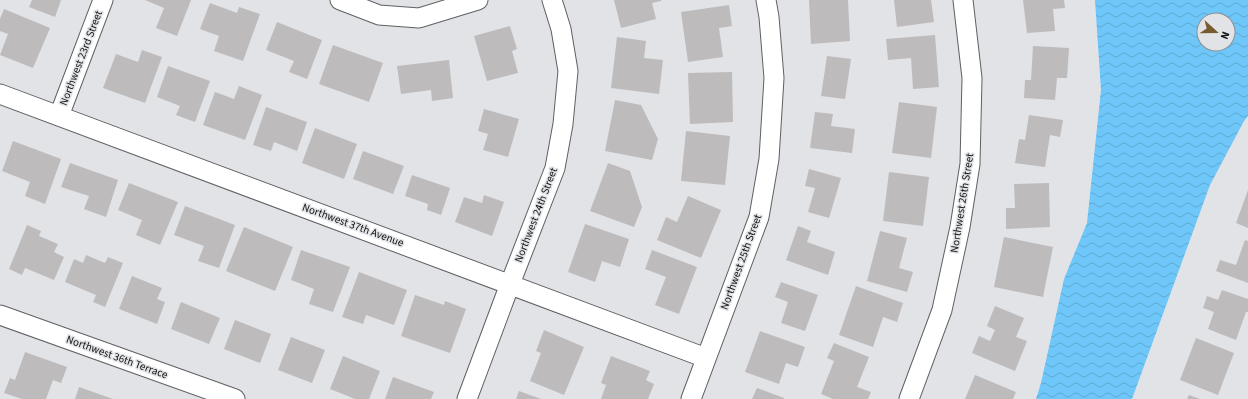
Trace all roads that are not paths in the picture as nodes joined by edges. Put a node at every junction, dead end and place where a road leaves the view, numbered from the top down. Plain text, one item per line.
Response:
1 (103, 0) edge
2 (340, 0) edge
3 (478, 0) edge
4 (552, 0) edge
5 (766, 0) edge
6 (963, 0) edge
7 (0, 94) edge
8 (59, 116) junction
9 (510, 284) junction
10 (0, 315) edge
11 (706, 358) junction
12 (235, 399) edge
13 (467, 399) edge
14 (690, 399) edge
15 (909, 399) edge

1 - 8 street, Northwest 23rd Street
2 - 3 street
4 - 9 street, Northwest 24th Street
5 - 11 street, Northwest 25th Street
6 - 15 street, Northwest 26th Street
7 - 8 street, Northwest 37th Avenue
8 - 9 street, Northwest 37th Avenue
9 - 11 street, Northwest 37th Avenue
9 - 13 street, Northwest 24th Street
10 - 12 street, Northwest 36th Terrace
11 - 14 street, Northwest 25th Street

